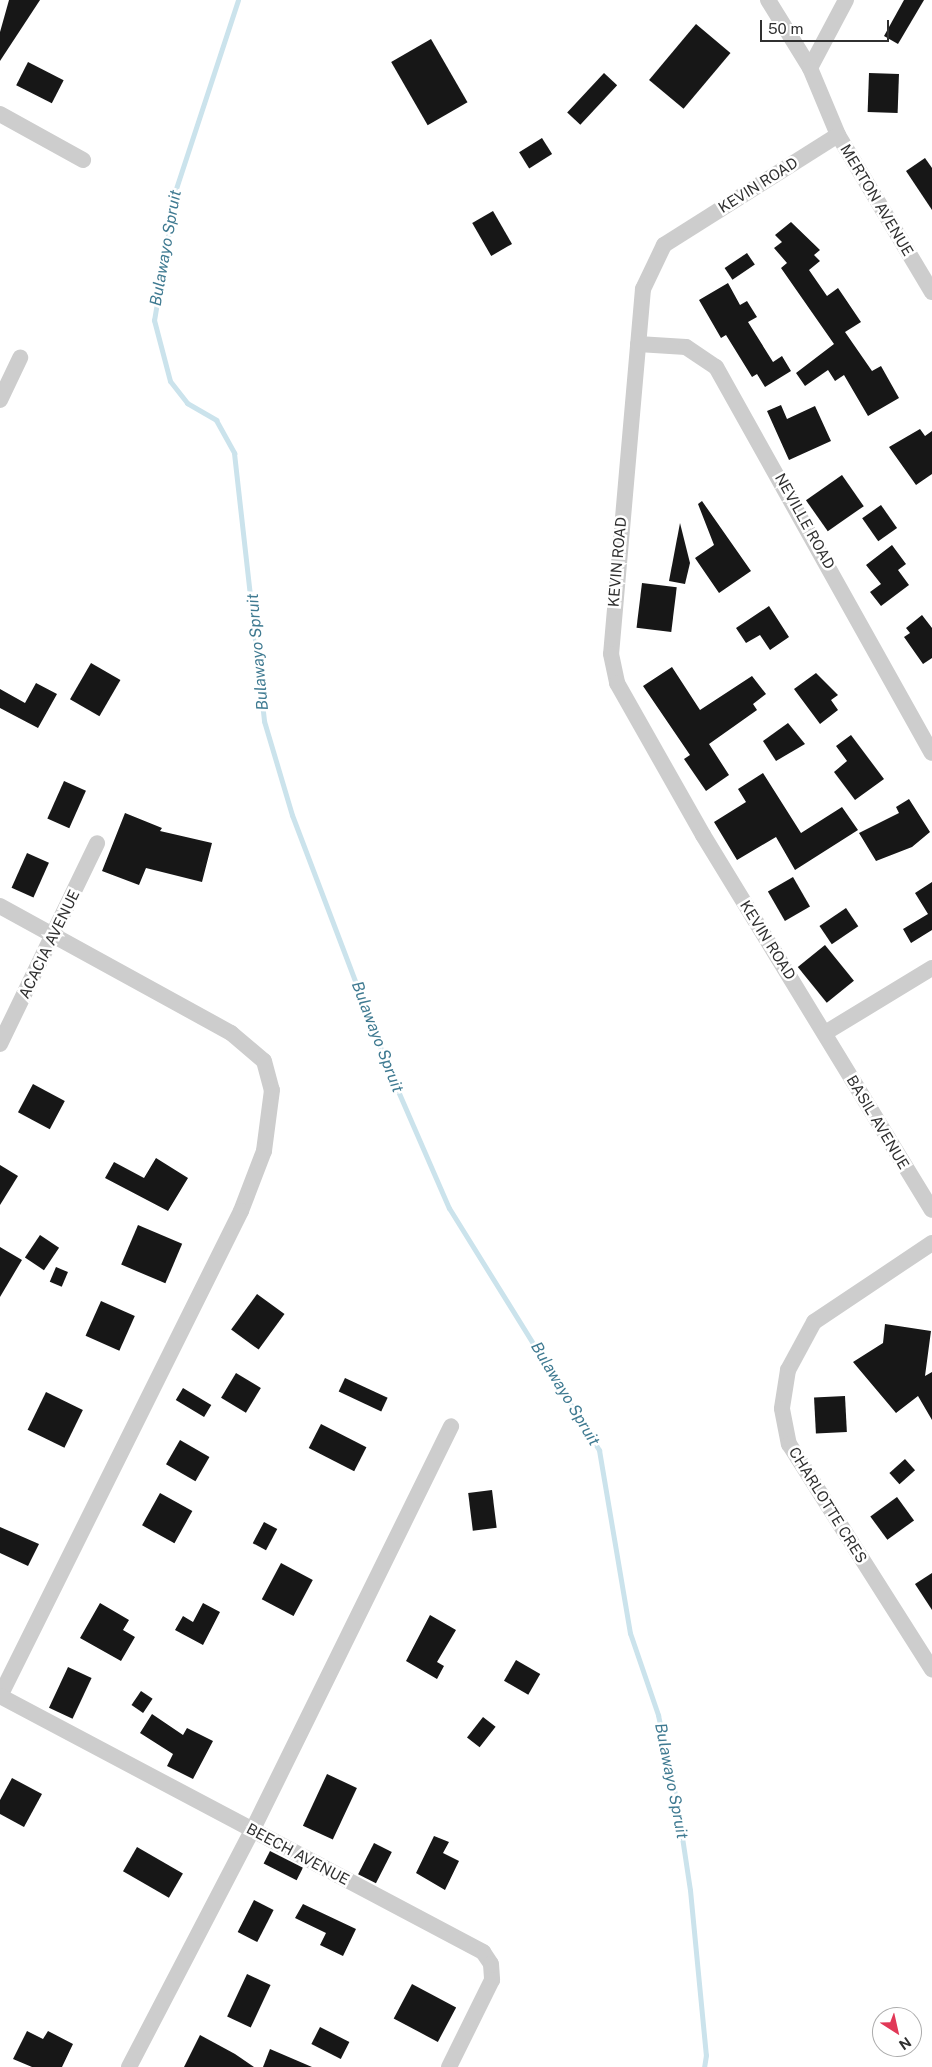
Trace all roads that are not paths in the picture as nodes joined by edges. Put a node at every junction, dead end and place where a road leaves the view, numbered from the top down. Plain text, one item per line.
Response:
1 (768, 0) edge
2 (846, 0) edge
3 (810, 68) junction
4 (0, 114) edge
5 (838, 134) junction
6 (83, 160) dead end
7 (932, 292) edge
8 (638, 344) junction
9 (20, 358) dead end
10 (0, 400) edge
11 (932, 753) edge
12 (98, 843) dead end
13 (0, 906) edge
14 (56, 934) junction
15 (932, 968) edge
16 (825, 1033) junction
17 (0, 1044) edge
18 (932, 1210) edge
19 (932, 1243) edge
20 (451, 1426) dead end
21 (932, 1669) edge
22 (0, 1696) edge
23 (252, 1830) junction
24 (129, 2067) edge
25 (449, 2067) edge

1 - 3 street, MERTON AVENUE
2 - 3 street
3 - 5 street, MERTON AVENUE
4 - 6 street
5 - 7 street, MERTON AVENUE
5 - 8 street, KEVIN ROAD
8 - 11 street, NEVILLE ROAD
8 - 16 street, KEVIN ROAD
9 - 10 street
12 - 14 street, ACACIA AVENUE
13 - 14 street
14 - 17 street, ACACIA AVENUE
14 - 22 street
15 - 16 street
16 - 18 street, BASIL AVENUE
19 - 21 street, CHARLOTTE CRES
20 - 23 street
22 - 23 street, BEECH AVENUE
23 - 24 street
23 - 25 street, BEECH AVENUE

